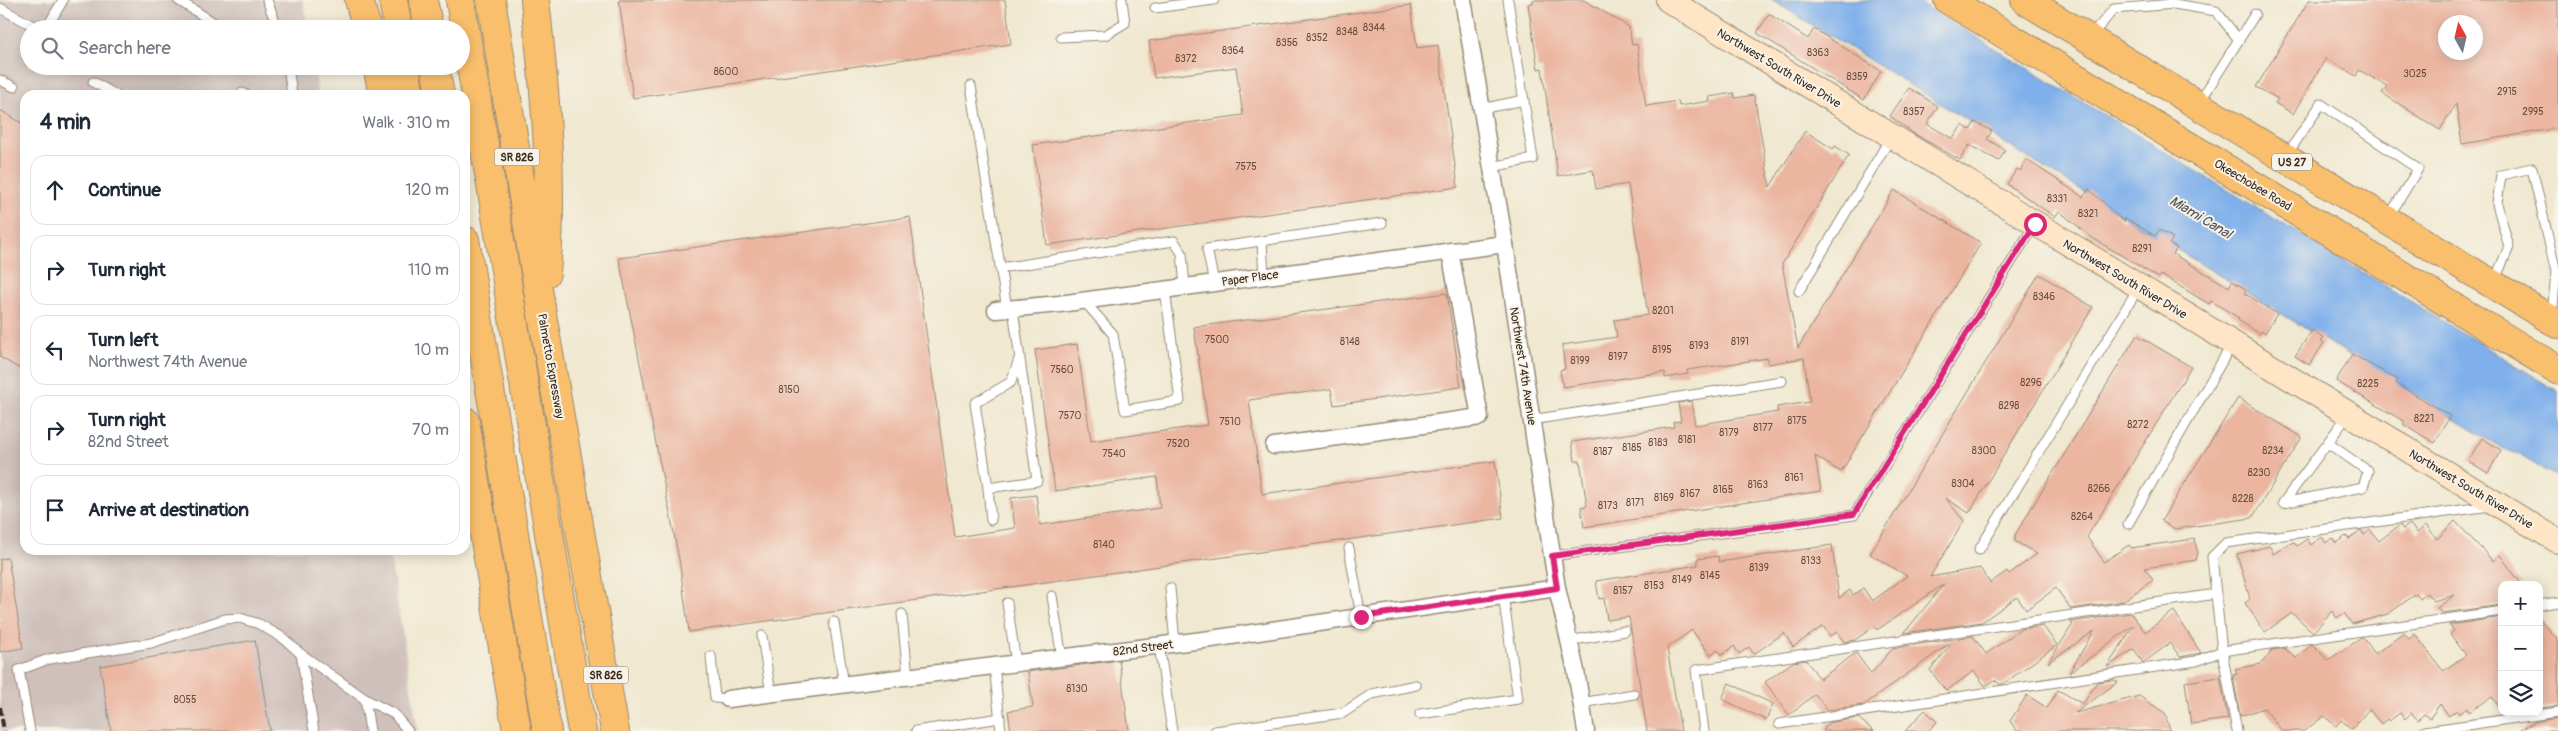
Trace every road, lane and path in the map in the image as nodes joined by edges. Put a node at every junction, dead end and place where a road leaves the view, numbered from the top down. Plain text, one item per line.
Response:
1 (63, 0) edge
2 (178, 0) edge
3 (267, 0) edge
4 (359, 0) edge
5 (393, 0) edge
6 (424, 0) edge
7 (460, 0) edge
8 (491, 0) edge
9 (535, 0) edge
10 (1122, 0) edge
11 (1214, 0) edge
12 (1463, 0) edge
13 (1508, 0) edge
14 (1668, 0) edge
15 (1948, 0) edge
16 (2025, 0) edge
17 (0, 8) edge
18 (1155, 8) dead end
19 (2255, 14) dead end
20 (22, 20) edge
21 (51, 20) edge
22 (210, 20) edge
23 (275, 20) edge
24 (365, 20) edge
25 (396, 20) edge
26 (427, 20) edge
27 (463, 20) edge
28 (1061, 37) dead end
29 (2089, 39) junction
30 (2239, 40) junction
31 (470, 60) edge
32 (289, 75) edge
33 (379, 75) edge
34 (407, 75) edge
35 (437, 75) edge
36 (0, 80) edge
37 (94, 82) dead end
38 (971, 86) dead end
39 (14, 87) dead end
40 (108, 90) edge
41 (291, 90) edge
42 (382, 90) edge
43 (409, 90) edge
44 (439, 90) edge
45 (1524, 100) junction
46 (2198, 105) junction
47 (1481, 109) junction
48 (1891, 136) junction
49 (2285, 158) junction
50 (1491, 167) junction
51 (2387, 220) junction
52 (1382, 223) dead end
53 (2035, 224) junction
54 (1262, 241) junction
55 (1505, 244) junction
56 (1450, 251) junction
57 (1000, 268) junction
58 (470, 270) edge
59 (1264, 276) junction
60 (1214, 283) junction
61 (2493, 285) junction
62 (1185, 287) junction
63 (2139, 287) junction
64 (1165, 290) junction
65 (1799, 291) dead end
66 (1084, 301) junction
67 (1005, 309) junction
68 (542, 314) junction
69 (2555, 323) edge
70 (2232, 344) junction
71 (1020, 356) junction
72 (2558, 370) edge
73 (1782, 381) dead end
74 (2348, 415) junction
75 (1531, 420) junction
76 (2328, 443) junction
77 (1274, 446) dead end
78 (470, 451) edge
79 (988, 488) junction
80 (2496, 505) junction
81 (992, 520) dead end
82 (2128, 524) dead end
83 (2558, 541) edge
84 (1349, 548) dead end
85 (1979, 550) dead end
86 (1552, 556) junction
87 (1170, 588) dead end
88 (1557, 588) junction
89 (2216, 594) junction
90 (1052, 596) dead end
91 (1503, 596) junction
92 (2558, 602) edge
93 (1007, 603) dead end
94 (2543, 604) edge
95 (2498, 611) edge
96 (902, 614) dead end
97 (1361, 617) junction
98 (834, 622) dead end
99 (1625, 631) dead end
100 (762, 636) dead end
101 (1570, 642) junction
102 (1167, 644) junction
103 (2222, 651) junction
104 (301, 654) junction
105 (711, 656) dead end
106 (1062, 658) junction
107 (1016, 663) junction
108 (994, 666) junction
109 (908, 677) junction
110 (844, 685) junction
111 (1416, 685) dead end
112 (771, 694) junction
113 (1634, 694) dead end
114 (364, 699) junction
115 (728, 699) joint
116 (1582, 703) junction
117 (2558, 712) edge
118 (1420, 714) dead end
119 (1000, 718) junction
120 (580, 724) edge
121 (1779, 724) dead end
122 (30, 731) edge
123 (314, 731) edge
124 (370, 731) edge
125 (408, 731) edge
126 (516, 731) edge
127 (547, 731) edge
128 (615, 731) edge
129 (916, 731) edge
130 (1002, 731) edge
131 (1172, 731) edge
132 (1215, 731) edge
133 (1586, 731) edge
134 (1704, 731) edge
135 (2237, 731) edge
136 (2424, 731) edge

1 - 21 lane
2 - 22 lane
3 - 23 lane
4 - 24 highway
5 - 25 highway
6 - 26 highway
7 - 27 highway
8 - 68 highway, Palmetto Expressway / SR 826
9 - 68 highway
10 - 28 lane
11 - 18 lane
12 - 47 street, Northwest 74th Avenue
13 - 45 lane
14 - 48 street, Northwest South River Drive
15 - 72 highway, Okeechobee Road
16 - 29 highway, US 27
17 - 20 lane
19 - 30 lane
29 - 30 lane
29 - 46 highway, US 27
30 - 46 lane
31 - 120 highway
32 - 41 lane
33 - 42 highway
34 - 43 highway
35 - 44 highway
36 - 39 lane
37 - 40 lane
38 - 57 lane
45 - 47 lane
45 - 50 lane
46 - 49 highway, US 27
47 - 50 street, Northwest 74th Avenue
48 - 53 street, Northwest South River Drive
48 - 65 lane
49 - 51 highway, US 27
49 - 51 lane
50 - 55 street, Northwest 74th Avenue
51 - 61 highway, US 27
52 - 54 lane
53 - 63 street, Northwest South River Drive
53 - 86 lane
54 - 59 lane
54 - 60 lane
55 - 56 street, Paper Place
55 - 75 street, Northwest 74th Avenue
56 - 59 street, Paper Place
56 - 77 street
57 - 62 lane
57 - 67 lane
58 - 127 highway
59 - 60 street, Paper Place
60 - 62 street, Paper Place
61 - 69 highway, US 27
61 - 69 lane
62 - 64 street, Paper Place
63 - 70 street, Northwest South River Drive
63 - 85 lane
64 - 66 street, Paper Place
64 - 66 lane
66 - 67 street, Paper Place
67 - 71 lane
68 - 128 highway, Palmetto Expressway / SR 826
70 - 74 street, Northwest South River Drive
70 - 82 lane
71 - 79 lane
71 - 79 lane
73 - 75 lane
74 - 76 lane
74 - 80 street, Northwest South River Drive
75 - 86 street, Northwest 74th Avenue
76 - 76 lane
78 - 126 highway
79 - 81 lane
80 - 83 street, Northwest South River Drive
80 - 89 lane
84 - 97 lane
86 - 88 street, Northwest 74th Avenue
87 - 102 lane
88 - 91 street, 82nd Street
88 - 101 street, Northwest 74th Avenue
89 - 103 lane
89 - 134 lane
90 - 106 lane
91 - 97 street, 82nd Street
91 - 118 lane
92 - 94 lane
93 - 107 lane
95 - 103 lane
96 - 109 lane
97 - 102 street, 82nd Street
98 - 110 lane
99 - 101 lane
100 - 112 lane
101 - 116 street, Northwest 74th Avenue
102 - 106 street, 82nd Street
102 - 131 lane
103 - 121 lane
103 - 135 lane
104 - 114 lane
104 - 122 lane
104 - 123 lane
105 - 115 lane
106 - 107 street, 82nd Street
107 - 108 street, 82nd Street
108 - 109 street, 82nd Street
108 - 119 lane
109 - 110 street, 82nd Street
110 - 112 street, 82nd Street
111 - 132 lane
112 - 115 street, 82nd Street
113 - 116 lane
114 - 124 lane
114 - 125 lane
116 - 133 street, Northwest 74th Avenue
117 - 136 lane
119 - 129 lane
119 - 130 lane

